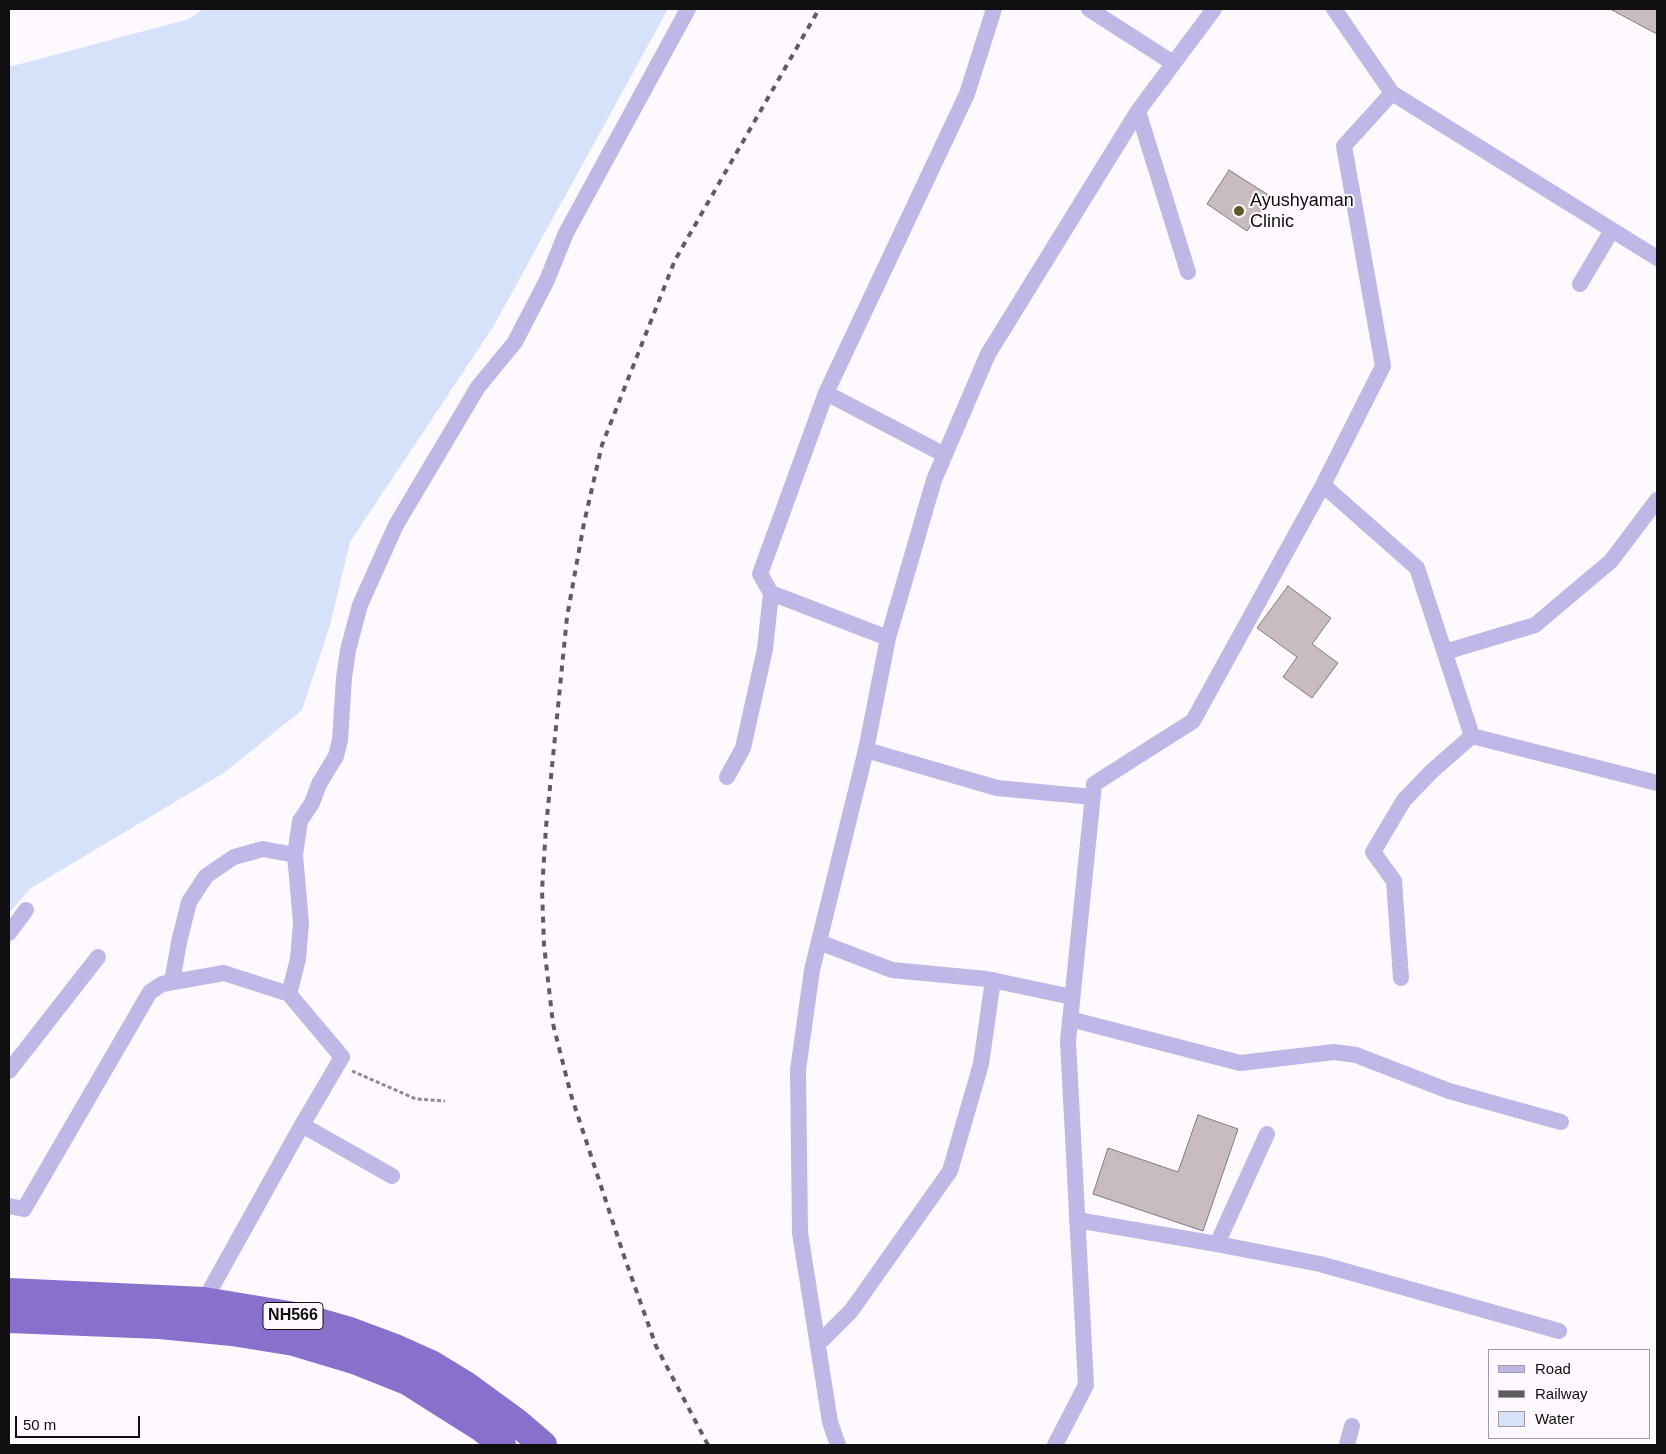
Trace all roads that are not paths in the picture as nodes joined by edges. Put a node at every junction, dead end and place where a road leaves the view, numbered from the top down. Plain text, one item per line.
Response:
1 (688, 9) edge
2 (994, 9) edge
3 (1089, 9) edge
4 (1214, 9) edge
5 (1334, 9) edge
6 (1173, 63) junction
7 (1392, 93) junction
8 (1138, 111) junction
9 (1612, 230) junction
10 (1657, 258) edge
11 (1188, 272) dead end
12 (1580, 284) dead end
13 (826, 393) junction
14 (945, 455) junction
15 (1323, 485) junction
16 (1657, 500) edge
17 (771, 593) junction
18 (888, 638) junction
19 (1445, 652) junction
20 (1472, 736) junction
21 (866, 750) junction
22 (727, 777) dead end
23 (1657, 783) edge
24 (1093, 797) junction
25 (295, 855) junction
26 (26, 910) dead end
27 (9, 933) edge
28 (818, 942) junction
29 (98, 957) dead end
30 (1400, 978) dead end
31 (993, 980) junction
32 (172, 982) junction
33 (289, 994) junction
34 (1072, 996) junction
35 (1070, 1018) junction
36 (9, 1071) edge
37 (1561, 1122) dead end
38 (302, 1125) junction
39 (1267, 1134) dead end
40 (392, 1176) dead end
41 (9, 1206) edge
42 (1077, 1220) junction
43 (1217, 1244) junction
44 (9, 1292) edge
45 (204, 1301) junction
46 (9, 1319) edge
47 (1559, 1331) dead end
48 (818, 1344) junction
49 (1352, 1426) dead end
50 (502, 1445) edge
51 (543, 1445) edge
52 (838, 1445) edge
53 (1055, 1445) edge
54 (1347, 1445) edge

1 - 25 street
2 - 13 street
3 - 6 street
4 - 6 street
5 - 7 street
6 - 8 street
7 - 9 street
7 - 15 street
8 - 11 street
8 - 14 street
9 - 10 street
9 - 12 street
13 - 14 street
13 - 17 street
14 - 18 street
15 - 19 street
15 - 24 street
16 - 19 street
17 - 18 street
17 - 22 street
18 - 21 street
19 - 20 street
20 - 23 street
20 - 30 street
21 - 24 street
21 - 28 street
24 - 34 street
25 - 32 street
25 - 33 street
26 - 27 street
28 - 31 street
28 - 48 street
29 - 36 street
31 - 34 street
31 - 48 street
32 - 33 street
32 - 41 street
33 - 38 street
34 - 35 street
35 - 37 street
35 - 42 street
38 - 40 street
38 - 45 street
39 - 43 street
42 - 43 street
42 - 53 street
43 - 47 street
44 - 45 highway, NH566
45 - 51 highway, NH566
46 - 50 highway, NH566
48 - 52 street
49 - 54 street

